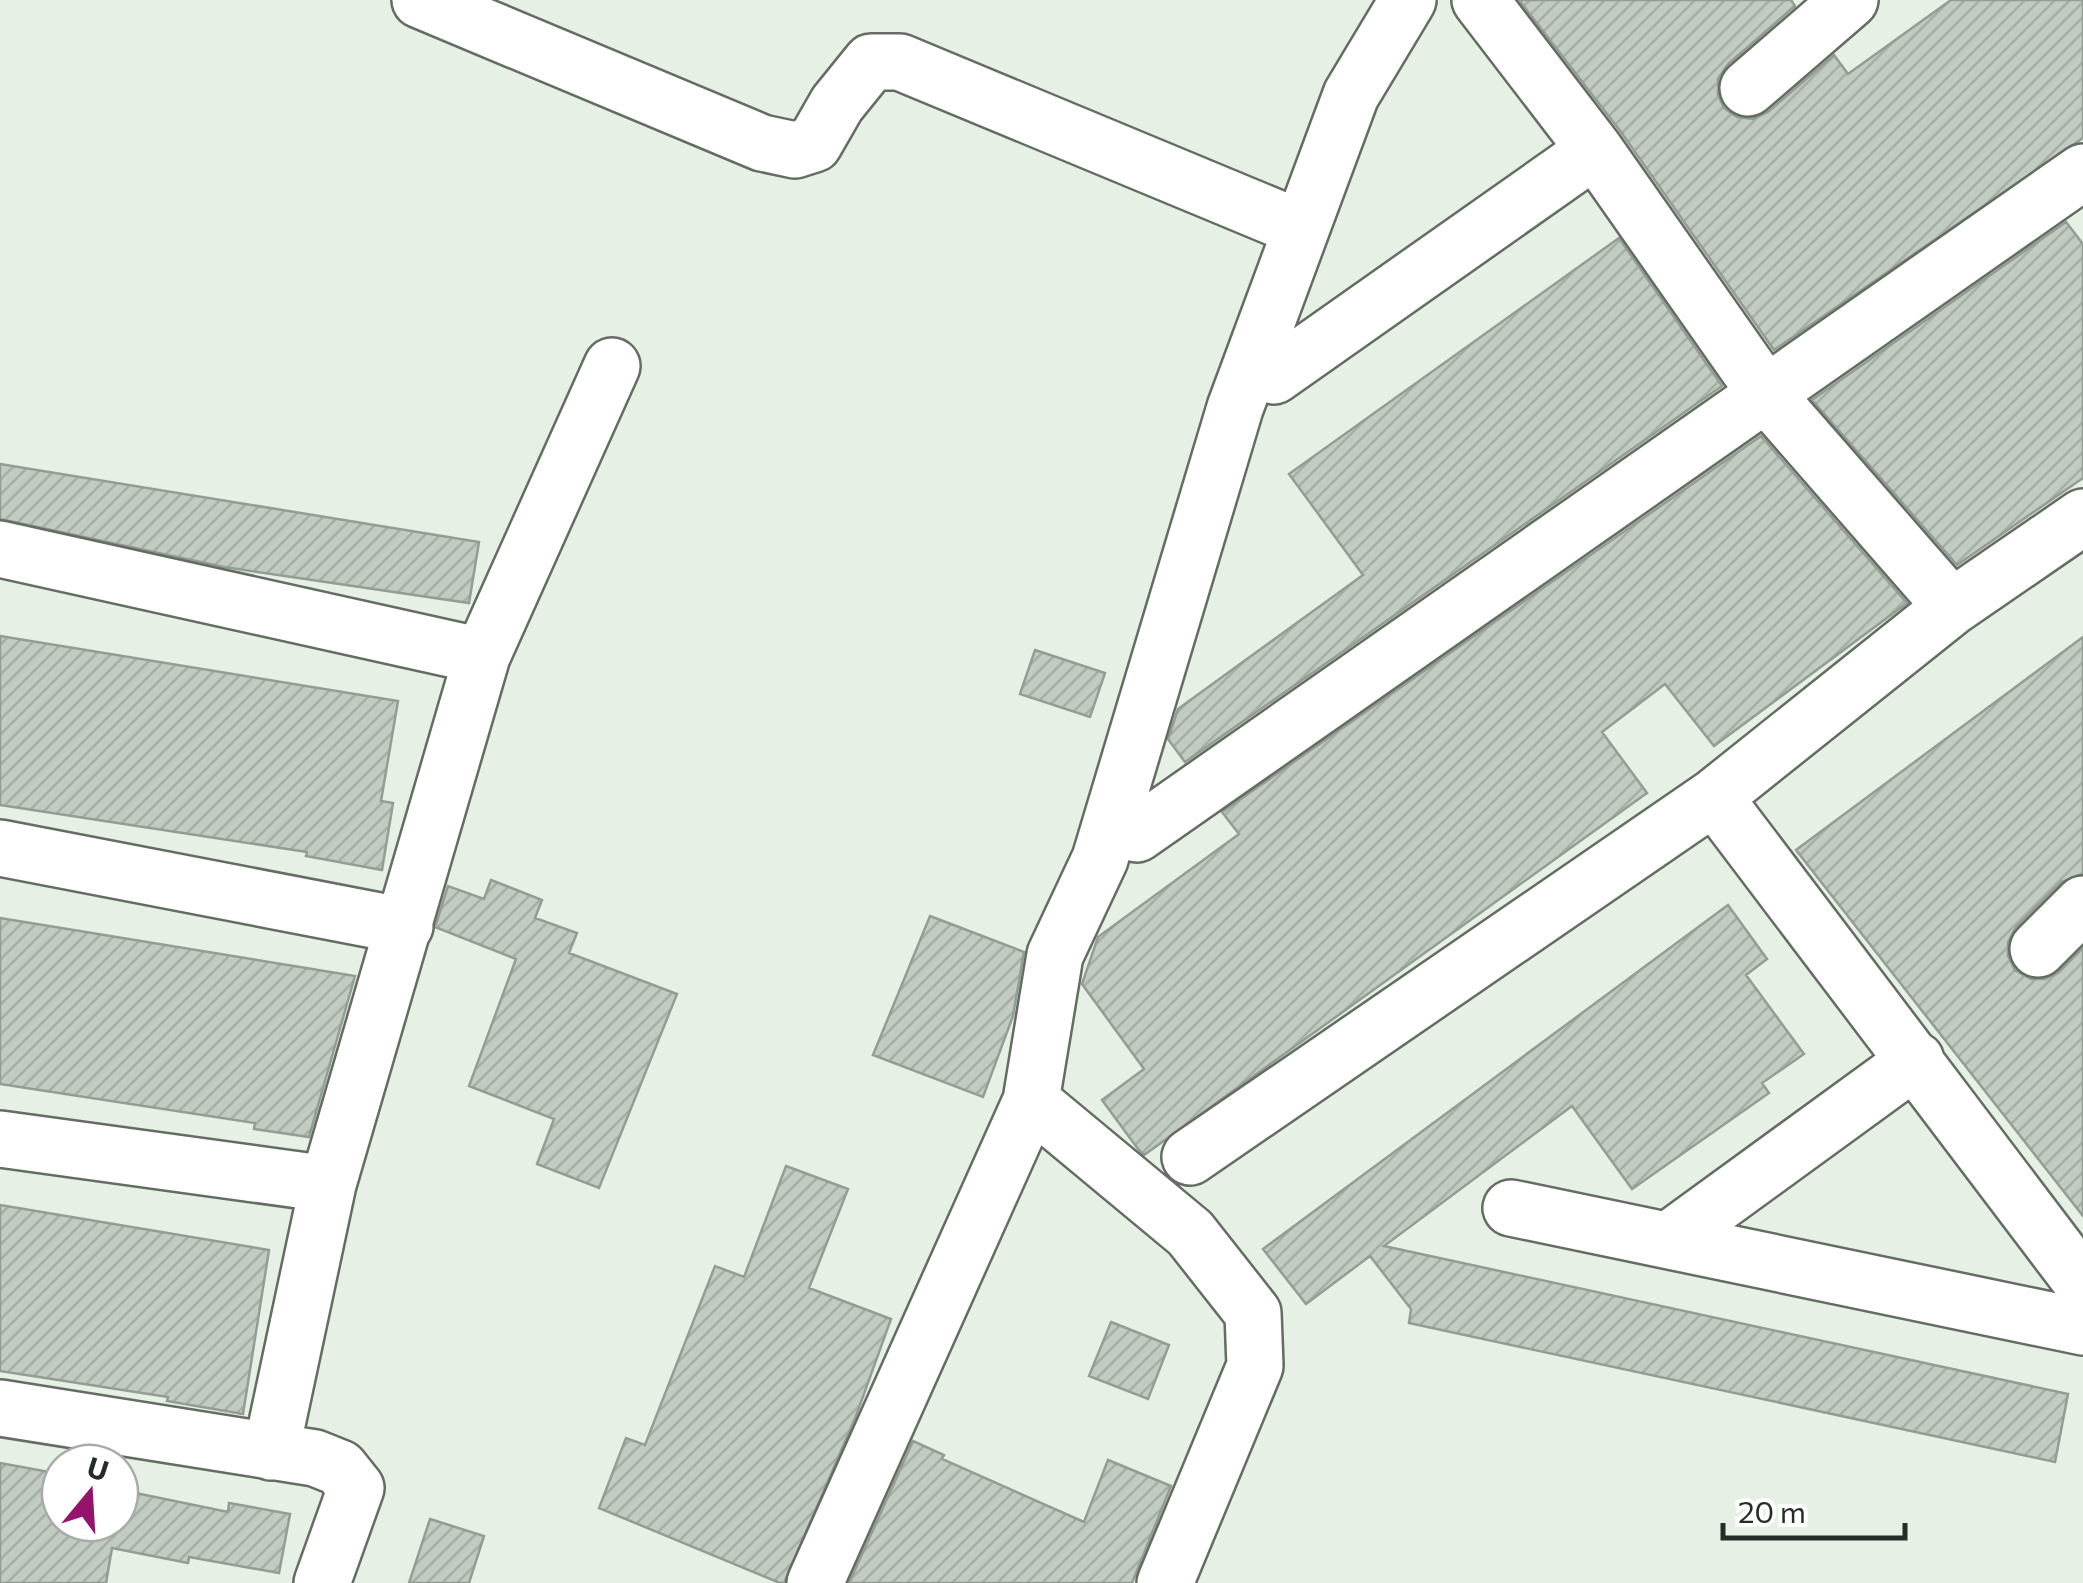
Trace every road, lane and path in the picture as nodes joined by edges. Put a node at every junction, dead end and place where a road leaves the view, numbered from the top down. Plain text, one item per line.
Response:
1 (420, 0) edge
2 (1408, 0) edge
3 (1480, 0) edge
4 (1836, 4) edge
5 (1748, 88) dead end
6 (1595, 150) junction
7 (2083, 172) edge
8 (1300, 228) junction
9 (612, 366) dead end
10 (1274, 376) dead end
11 (1766, 394) junction
12 (2083, 516) edge
13 (0, 549) edge
14 (1952, 607) junction
15 (482, 656) junction
16 (1714, 797) junction
17 (1137, 834) dead end
18 (0, 848) edge
19 (2083, 904) edge
20 (406, 926) junction
21 (2038, 949) dead end
22 (1916, 1060) junction
23 (1031, 1102) junction
24 (0, 1138) edge
25 (1190, 1157) dead end
26 (328, 1184) junction
27 (1511, 1208) dead end
28 (1670, 1239) junction
29 (2083, 1284) edge
30 (2083, 1327) edge
31 (0, 1408) edge
32 (272, 1452) junction
33 (322, 1583) edge
34 (815, 1583) edge
35 (1165, 1583) edge

1 - 8 street
2 - 8 street
3 - 6 street
4 - 5 street
6 - 10 street
6 - 11 street
7 - 11 street
8 - 23 street
9 - 15 street
11 - 14 street
11 - 17 street
12 - 14 street
13 - 15 street
14 - 16 street
15 - 20 street
16 - 22 street
16 - 25 street
18 - 20 street
19 - 21 street
20 - 26 street
22 - 28 street
22 - 29 street
23 - 34 street
23 - 35 street
24 - 26 street
26 - 32 street
27 - 28 street
28 - 30 street
31 - 32 street
32 - 33 street

